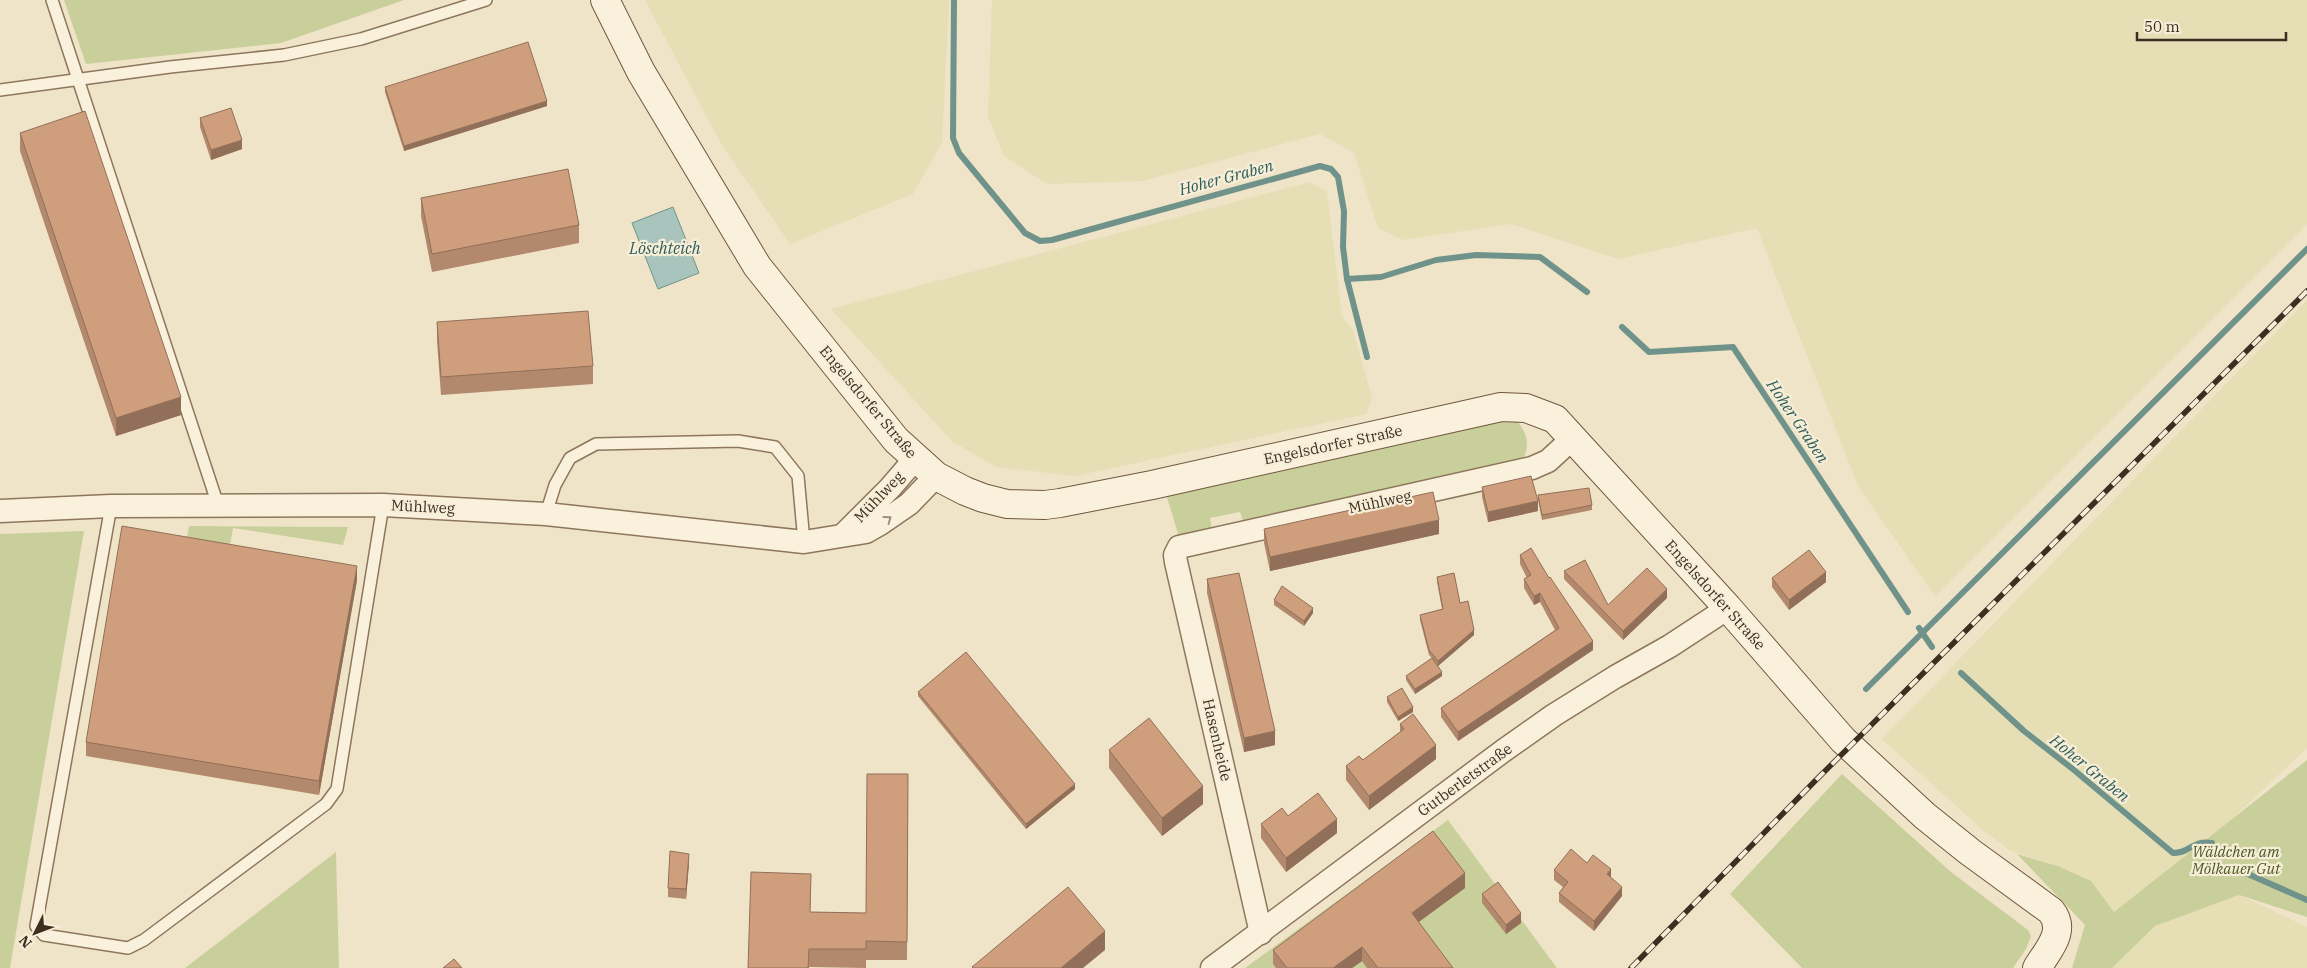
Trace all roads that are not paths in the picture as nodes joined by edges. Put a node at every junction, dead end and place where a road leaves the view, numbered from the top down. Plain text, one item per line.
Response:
1 (52, 0) edge
2 (486, 0) edge
3 (605, 0) edge
4 (79, 79) junction
5 (0, 90) edge
6 (1573, 438) junction
7 (915, 459) junction
8 (936, 476) junction
9 (383, 505) junction
10 (111, 506) junction
11 (218, 506) junction
12 (0, 511) edge
13 (546, 514) junction
14 (843, 535) junction
15 (804, 542) junction
16 (1178, 547) joint
17 (1728, 608) junction
18 (1261, 933) junction
19 (1212, 968) edge
20 (2037, 968) edge

1 - 4 lane
2 - 4 lane
3 - 7 main road, Engelsdorfer Straße
4 - 5 lane
4 - 11 lane
6 - 8 main road, Engelsdorfer Straße
6 - 16 street, Mühlweg
6 - 17 main road, Engelsdorfer Straße
7 - 8 main road, Engelsdorfer Straße
7 - 14 street, Mühlweg
14 -> 8 street, Mühlweg
9 - 10 lane
9 - 11 street, Mühlweg
9 - 13 street, Mühlweg
10 - 11 street, Mühlweg
10 - 12 street, Mühlweg
13 - 15 street, Mühlweg
13 - 15 lane
14 - 15 street, Mühlweg
16 - 18 street, Hasenheide
17 - 18 street, Gutberletstraße
17 - 20 main road, Engelsdorfer Straße
18 - 19 street, Gutberletstraße

